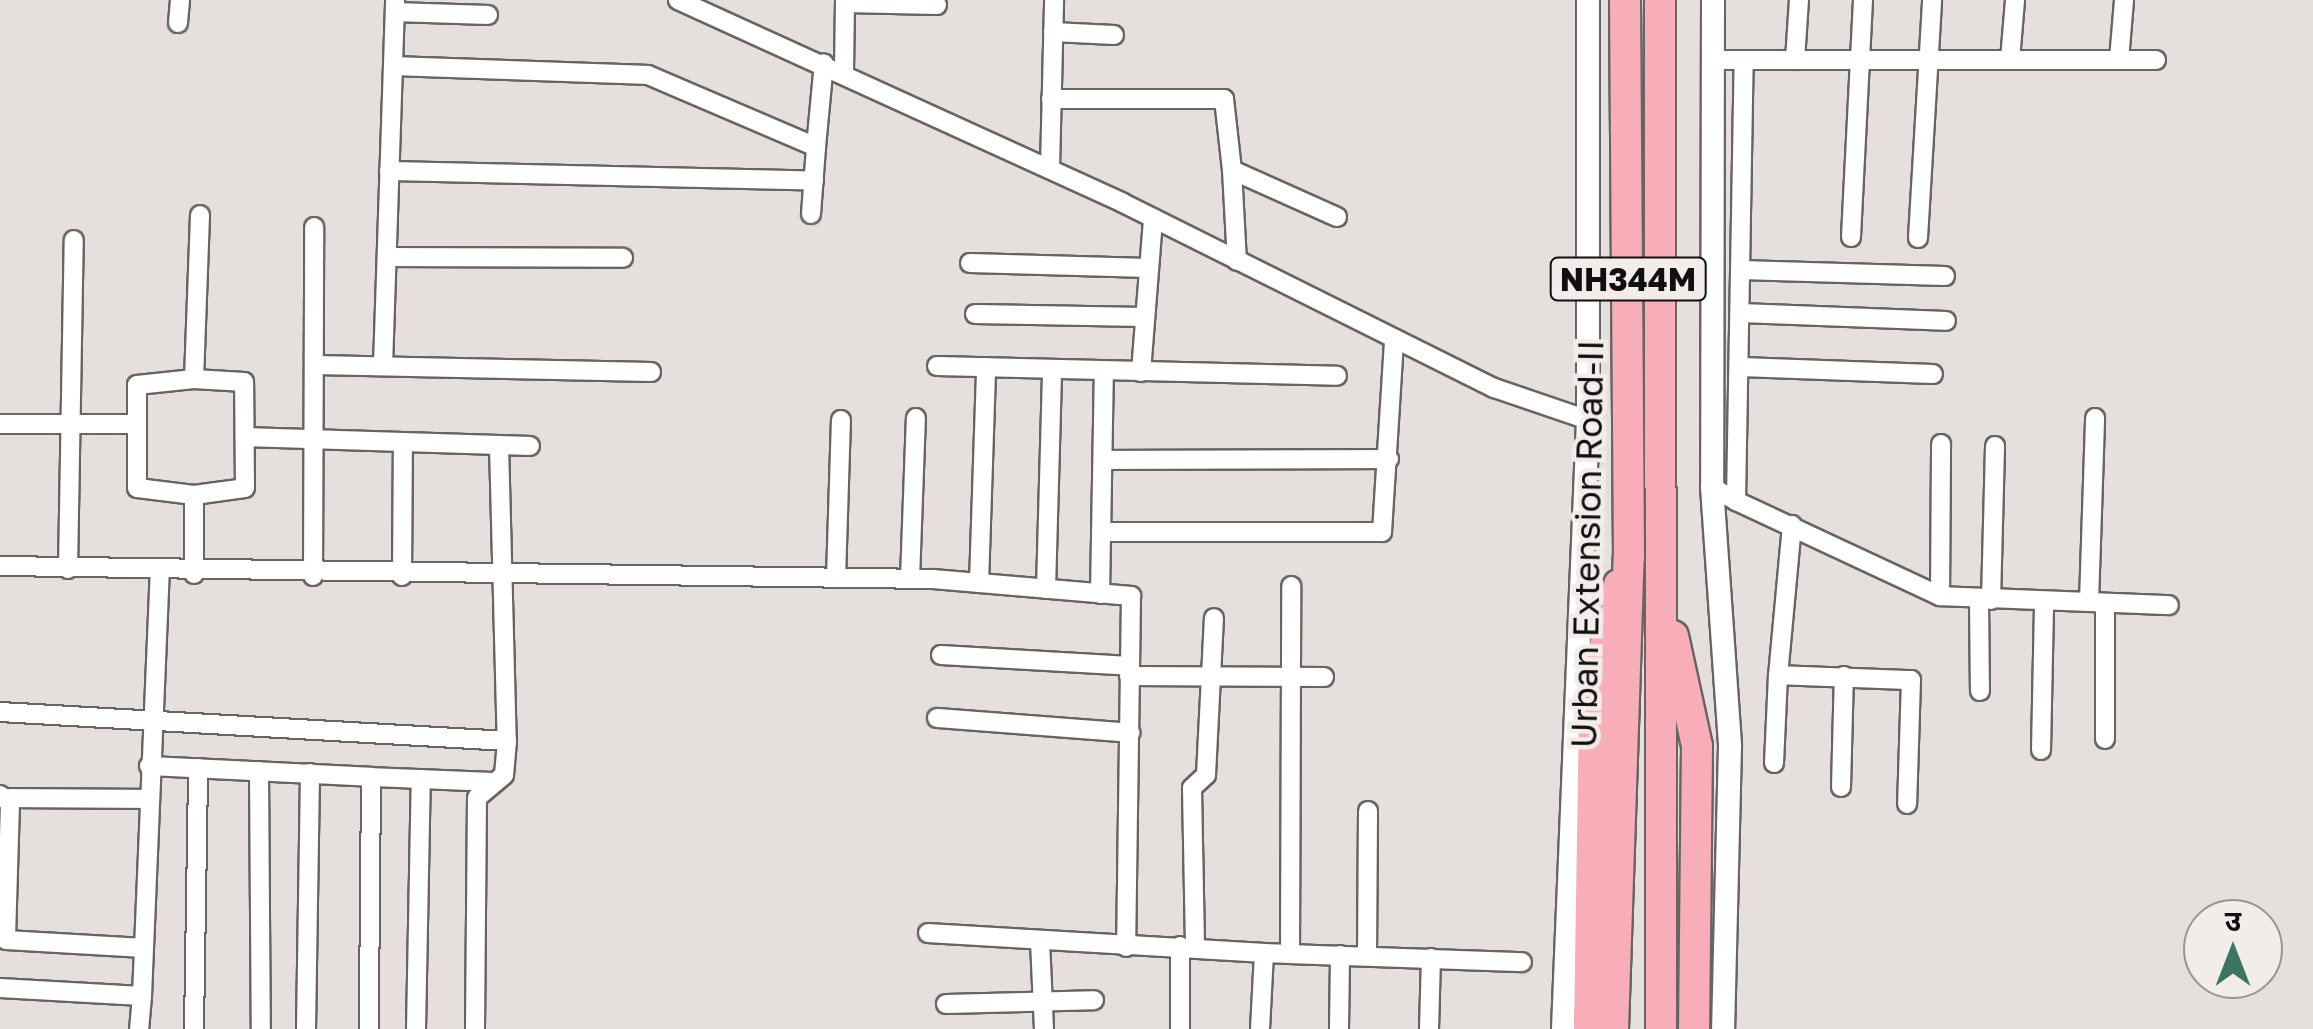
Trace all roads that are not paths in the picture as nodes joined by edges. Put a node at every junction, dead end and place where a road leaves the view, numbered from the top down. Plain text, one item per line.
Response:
1 (180, 0) edge
2 (678, 0) edge
3 (1054, 0) edge
4 (1588, 0) edge
5 (1626, 0) edge
6 (1660, 0) edge
7 (1713, 0) edge
8 (1798, 0) edge
9 (1863, 0) edge
10 (1932, 0) edge
11 (2015, 0) edge
12 (2124, 0) edge
13 (845, 1) edge
14 (937, 5) dead end
15 (395, 6) edge
16 (488, 15) dead end
17 (178, 22) dead end
18 (1053, 32) junction
19 (1114, 35) dead end
20 (1713, 60) junction
21 (1744, 60) junction
22 (1795, 60) junction
23 (1860, 60) junction
24 (1930, 60) junction
25 (2010, 60) junction
26 (2119, 60) junction
27 (2156, 60) dead end
28 (824, 64) junction
29 (395, 66) junction
30 (844, 72) junction
31 (1051, 99) junction
32 (816, 146) junction
33 (1050, 168) junction
34 (1232, 170) junction
35 (389, 172) junction
36 (814, 181) junction
37 (811, 214) dead end
38 (200, 215) dead end
39 (1337, 217) dead end
40 (1153, 218) junction
41 (314, 228) dead end
42 (1851, 237) dead end
43 (1918, 238) dead end
44 (74, 240) dead end
45 (387, 257) junction
46 (623, 258) dead end
47 (1237, 260) junction
48 (970, 263) dead end
49 (1149, 268) junction
50 (1740, 270) junction
51 (1945, 276) dead end
52 (1742, 313) junction
53 (975, 314) dead end
54 (1145, 317) junction
55 (1946, 321) dead end
56 (1394, 340) junction
57 (315, 364) junction
58 (383, 366) junction
59 (937, 366) dead end
60 (986, 367) junction
61 (1741, 367) junction
62 (1052, 369) junction
63 (1104, 370) junction
64 (650, 372) dead end
65 (1141, 372) junction
66 (1933, 374) dead end
67 (1337, 376) dead end
68 (194, 379) junction
69 (916, 418) dead end
70 (2095, 418) dead end
71 (841, 420) dead end
72 (1588, 420) junction
73 (0, 424) edge
74 (71, 424) junction
75 (136, 424) junction
76 (245, 438) junction
77 (314, 440) junction
78 (403, 442) junction
79 (1940, 444) dead end
80 (499, 445) junction
81 (530, 446) dead end
82 (1995, 446) dead end
83 (1389, 459) junction
84 (1103, 460) junction
85 (1712, 486) junction
86 (194, 495) junction
87 (1736, 501) junction
88 (1792, 525) junction
89 (1101, 532) junction
90 (1628, 558) junction
91 (0, 566) edge
92 (68, 569) junction
93 (160, 572) junction
94 (194, 574) junction
95 (314, 576) junction
96 (402, 576) junction
97 (501, 577) junction
98 (836, 578) junction
99 (910, 579) junction
100 (979, 583) junction
101 (1291, 586) dead end
102 (1046, 589) junction
103 (1100, 594) junction
104 (1940, 596) junction
105 (1985, 600) junction
106 (2044, 601) junction
107 (2097, 602) junction
108 (2169, 605) dead end
109 (1214, 618) dead end
110 (1666, 625) junction
111 (941, 654) dead end
112 (1130, 671) junction
113 (1778, 675) junction
114 (1213, 676) junction
115 (1844, 676) junction
116 (1291, 677) junction
117 (1324, 678) dead end
118 (1980, 691) dead end
119 (0, 712) edge
120 (937, 718) dead end
121 (151, 722) junction
122 (1130, 733) junction
123 (2105, 739) dead end
124 (507, 741) junction
125 (2041, 750) dead end
126 (1774, 762) dead end
127 (149, 766) junction
128 (198, 768) junction
129 (259, 771) junction
130 (310, 773) junction
131 (371, 777) junction
132 (421, 779) junction
133 (491, 782) junction
134 (1840, 788) dead end
135 (4, 796) edge
136 (148, 799) junction
137 (1907, 804) dead end
138 (1368, 811) dead end
139 (928, 933) dead end
140 (1040, 941) junction
141 (1188, 946) junction
142 (1126, 947) junction
143 (144, 948) junction
144 (1264, 953) junction
145 (1290, 954) junction
146 (1340, 956) junction
147 (1368, 956) junction
148 (1432, 958) junction
149 (1522, 962) dead end
150 (0, 988) edge
151 (142, 996) junction
152 (1042, 1000) junction
153 (1094, 1000) dead end
154 (946, 1004) dead end
155 (139, 1029) edge
156 (194, 1029) edge
157 (261, 1029) edge
158 (306, 1029) edge
159 (369, 1029) edge
160 (416, 1029) edge
161 (476, 1029) edge
162 (1044, 1029) edge
163 (1180, 1029) edge
164 (1260, 1029) edge
165 (1338, 1029) edge
166 (1429, 1029) edge
167 (1563, 1029) edge
168 (1589, 1029) edge
169 (1613, 1029) edge
170 (1661, 1029) edge
171 (1694, 1029) edge
172 (1723, 1029) edge

1 - 17 street
2 - 28 street
3 - 18 street
4 - 72 street
5 - 90 highway, Urban Extension Road-II / NH344M
6 - 110 highway, Urban Extension Road-II / NH344M
7 - 20 street
8 - 22 street
9 - 23 street
10 - 24 street
11 - 25 street
12 - 26 street
13 - 14 street
13 - 30 street
15 - 16 street
15 - 29 street
18 - 19 street
18 - 31 street
20 - 21 street
20 - 85 street
21 - 22 street
21 - 50 street
22 - 23 street
23 - 24 street
23 - 42 street
24 - 25 street
24 - 43 street
25 - 26 street
26 - 27 street
28 - 30 street
28 - 32 street
29 - 32 street
29 - 35 street
30 - 33 street
31 - 33 street
31 - 34 street
32 - 36 street
33 - 40 street
34 - 39 street
34 - 47 street
35 - 36 street
35 - 45 street
36 - 37 street
38 - 68 street
40 - 47 street
40 - 49 street
41 - 57 street
44 - 74 street
45 - 46 street
45 - 58 street
47 - 56 street
48 - 49 street
49 - 54 street
50 - 51 street
50 - 52 street
52 - 55 street
52 - 61 street
53 - 54 street
54 - 65 street
56 - 72 street
56 - 83 street
57 - 58 street
57 - 77 street
58 - 64 street
59 - 60 street
60 - 62 street
60 - 100 street
61 - 66 street
61 - 87 street
62 - 63 street
62 - 102 street
63 - 65 street
63 - 84 street
65 - 67 street
68 - 75 street
68 - 76 street
69 - 99 street
70 - 107 street
71 - 98 street
72 - 167 street
73 - 74 street
74 - 75 street
74 - 92 street
75 - 86 street
76 - 77 street
76 - 86 street
77 - 78 street
77 - 95 street
78 - 80 street
78 - 96 street
79 - 104 street
80 - 81 street
80 - 97 street
82 - 105 street
83 - 84 street
83 - 89 street
84 - 89 street
85 - 87 street
85 - 172 street
86 - 94 street
87 - 88 street
88 - 104 street
88 - 113 street
89 - 103 street
90 - 168 highway
90 - 169 highway, Urban Extension Road-II / NH344M
91 - 92 street
92 - 93 street
93 - 94 street
93 - 121 street
94 - 95 street
95 - 96 street
96 - 97 street
97 - 98 street
97 - 124 street
98 - 99 street
99 - 100 street
100 - 102 street
101 - 116 street
102 - 103 street
103 - 112 street
104 - 105 street
105 - 106 street
105 - 118 street
106 - 107 street
106 - 125 street
107 - 108 street
107 - 123 street
109 - 114 street
110 - 170 highway, Urban Extension Road-II / NH344M
110 - 171 highway
111 - 112 street
112 - 114 street
112 - 122 street
113 - 115 street
113 - 126 street
114 - 116 street
114 - 141 street
115 - 134 street
115 - 137 street
116 - 117 street
116 - 145 street
119 - 121 street
120 - 122 street
121 - 124 street
121 - 127 street
122 - 142 street
124 - 133 street
127 - 128 street
127 - 136 street
128 - 129 street
128 - 156 street
129 - 130 street
129 - 157 street
130 - 131 street
130 - 158 street
131 - 132 street
131 - 159 street
132 - 133 street
132 - 160 street
133 - 161 street
135 - 136 street
135 - 143 street
136 - 143 street
138 - 147 street
139 - 140 street
140 - 142 street
140 - 152 street
141 - 142 street
141 - 144 street
141 - 163 street
143 - 151 street
144 - 145 street
144 - 164 street
145 - 146 street
146 - 147 street
146 - 165 street
147 - 148 street
148 - 149 street
148 - 166 street
150 - 151 street
151 - 155 street
152 - 153 street
152 - 154 street
152 - 162 street

